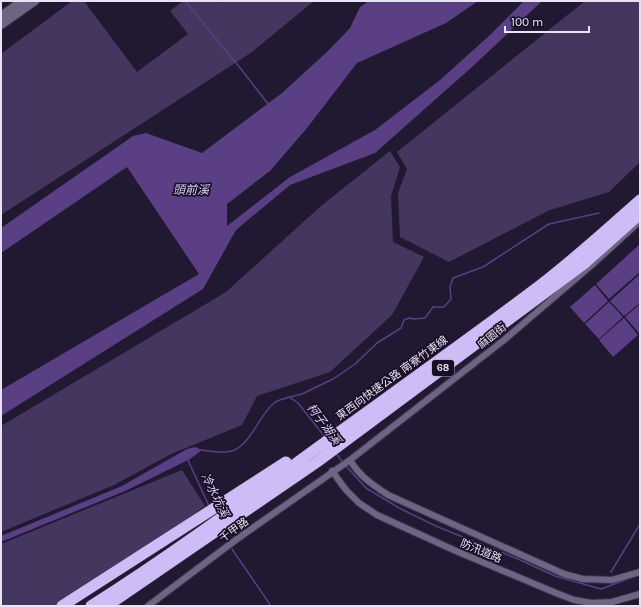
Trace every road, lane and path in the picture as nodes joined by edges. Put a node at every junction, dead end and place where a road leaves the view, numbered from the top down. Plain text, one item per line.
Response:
1 (22, 1) edge
2 (35, 1) edge
3 (1, 16) edge
4 (1, 26) edge
5 (640, 200) edge
6 (640, 214) edge
7 (640, 221) edge
8 (368, 411) junction
9 (350, 460) junction
10 (332, 471) junction
11 (241, 515) junction
12 (640, 572) edge
13 (131, 585) junction
14 (640, 594) edge
15 (63, 605) edge
16 (91, 606) edge
17 (107, 606) edge
18 (120, 606) edge
19 (148, 606) edge

1 - 3 street
2 - 4 street
5 - 8 highway, 東西向快速公路 南寮竹東線 / 68
6 - 11 highway, 東西向快速公路 南寮竹東線 / 68
7 - 9 street, 麻園街
8 - 13 highway, 東西向快速公路 南寮竹東線 / 68
8 - 15 highway
9 - 10 street, 麻園街
9 - 12 street
10 - 14 street, 防汛道路
10 - 19 street, 千甲路
11 - 13 highway, 東西向快速公路 南寮竹東線 / 68
11 - 18 highway
13 - 16 highway, 東西向快速公路 南寮竹東線 / 68
13 - 17 highway, 東西向快速公路 南寮竹東線 / 68

